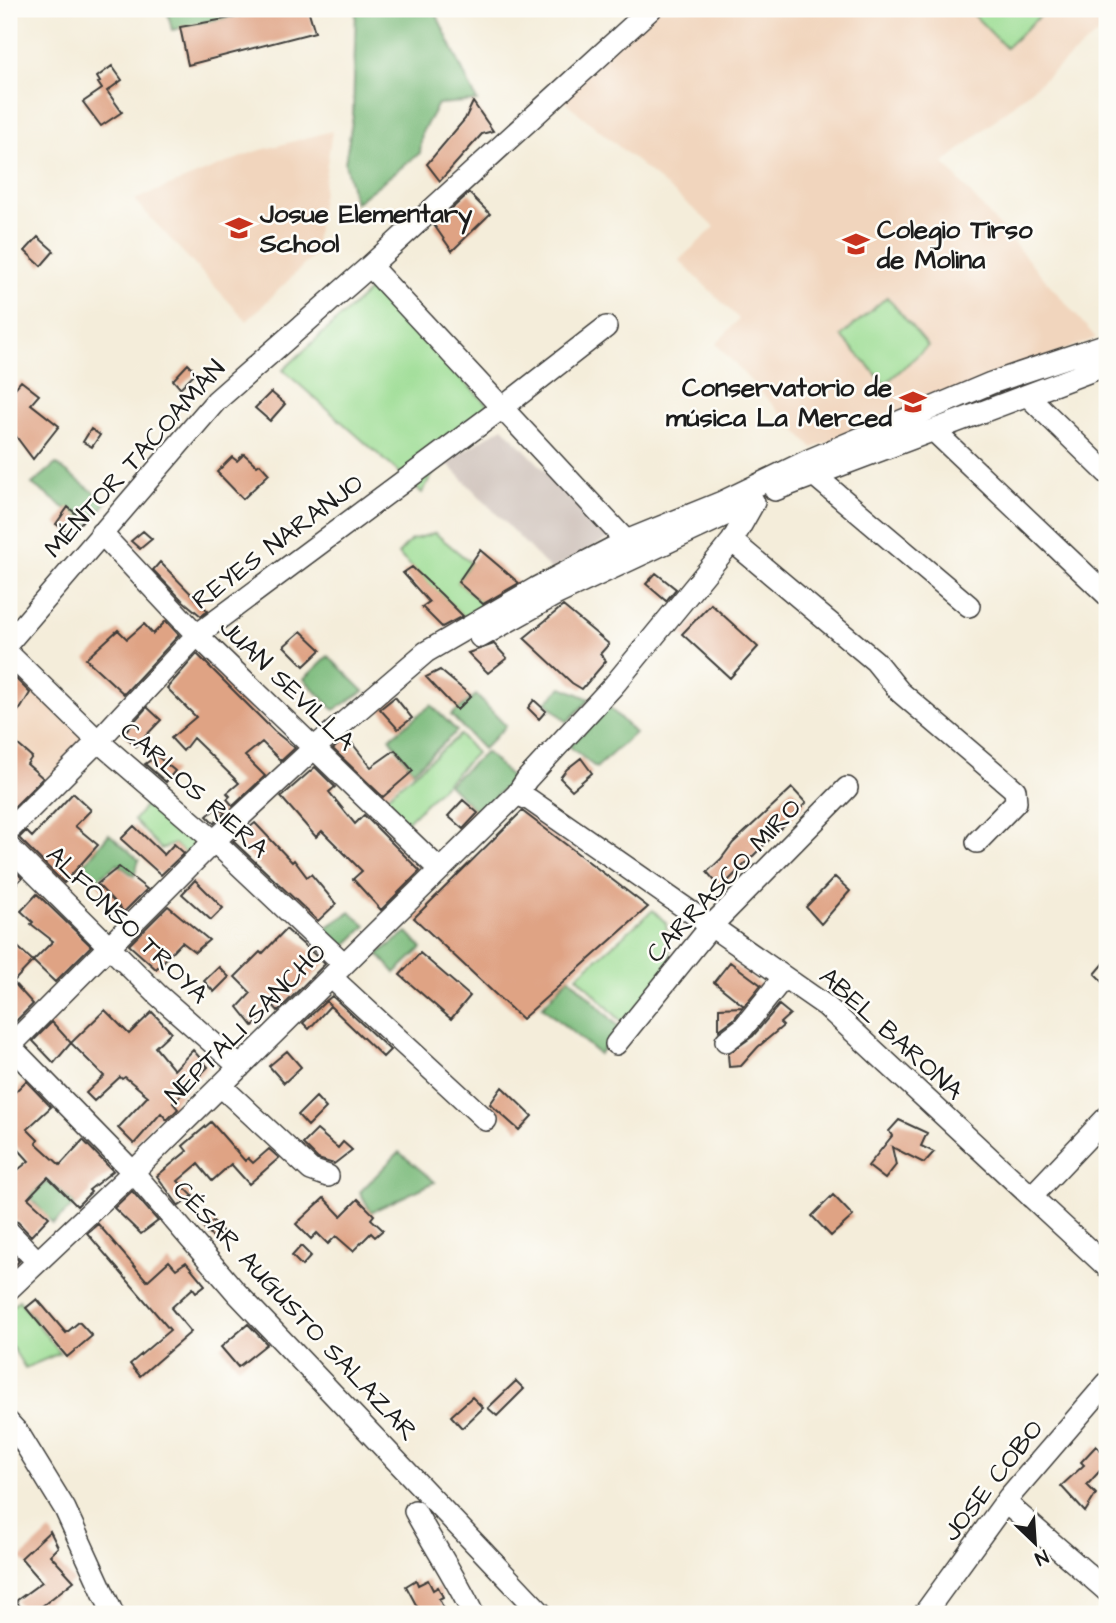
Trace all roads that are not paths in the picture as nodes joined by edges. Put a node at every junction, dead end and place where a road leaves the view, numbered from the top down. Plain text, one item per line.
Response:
1 (651, 9) edge
2 (370, 266) junction
3 (606, 327) dead end
4 (1107, 344) edge
5 (1107, 365) edge
6 (1027, 395) junction
7 (502, 408) junction
8 (934, 431) junction
9 (1107, 473) edge
10 (814, 475) junction
11 (754, 502) junction
12 (101, 533) junction
13 (626, 541) junction
14 (732, 541) junction
15 (1107, 595) edge
16 (969, 606) dead end
17 (197, 635) junction
18 (9, 642) edge
19 (9, 654) edge
20 (389, 685) junction
21 (98, 741) junction
22 (314, 748) junction
23 (847, 788) dead end
24 (517, 794) junction
25 (9, 830) edge
26 (214, 841) junction
27 (977, 842) dead end
28 (9, 847) edge
29 (440, 870) junction
30 (711, 926) junction
31 (108, 947) junction
32 (338, 970) junction
33 (784, 977) junction
34 (726, 1041) dead end
35 (617, 1044) dead end
36 (9, 1046) edge
37 (240, 1067) junction
38 (221, 1086) junction
39 (1107, 1116) edge
40 (486, 1120) dead end
41 (133, 1172) junction
42 (328, 1176) dead end
43 (1031, 1197) junction
44 (9, 1232) edge
45 (37, 1261) junction
46 (1107, 1267) edge
47 (9, 1289) edge
48 (1107, 1383) edge
49 (9, 1423) edge
50 (1006, 1503) junction
51 (415, 1511) dead end
52 (1107, 1591) edge
53 (113, 1614) edge
54 (473, 1614) edge
55 (542, 1614) edge
56 (924, 1614) edge

1 - 2 street, MÉNTOR TACOAMÁN
2 - 7 street
2 - 12 street, MÉNTOR TACOAMÁN
3 - 7 street, REYES NARANJO
4 - 13 street
5 - 6 street
6 - 8 street
6 - 9 street
7 - 13 street
7 - 17 street, REYES NARANJO
8 - 10 street
8 - 15 street
10 - 11 street
10 - 16 street
11 - 14 street, NEPTALI SANCHO
11 - 20 street
12 - 17 street, JUAN SEVILLA
12 - 18 street, MÉNTOR TACOAMÁN
13 - 20 street
14 - 24 street, NEPTALI SANCHO
14 - 27 street
17 - 21 street, REYES NARANJO
17 - 22 street, JUAN SEVILLA
19 - 21 street, CARLOS RIERA
20 - 22 street
21 - 25 street, REYES NARANJO
21 - 26 street, CARLOS RIERA
22 - 26 street
22 - 29 street, JUAN SEVILLA
23 - 30 street, CARRASCO MIRO
24 - 29 street, NEPTALI SANCHO
24 - 30 street, ABEL BARONA
26 - 31 street
26 - 32 street, CARLOS RIERA
28 - 31 street, ALFONSO TROYA
29 - 32 street, NEPTALI SANCHO
30 - 33 street, ABEL BARONA
30 - 35 street, CARRASCO MIRO
31 - 36 street
31 - 37 street, ALFONSO TROYA
32 - 37 street, NEPTALI SANCHO
32 - 40 street, CARLOS RIERA
33 - 34 street
33 - 43 street, ABEL BARONA
36 - 41 street, CÉSAR AUGUSTO SALAZAR
37 - 38 street, NEPTALI SANCHO
38 - 41 street, NEPTALI SANCHO
38 - 42 street
39 - 43 street
41 - 45 street, NEPTALI SANCHO
41 - 55 street, CÉSAR AUGUSTO SALAZAR
43 - 46 street, ABEL BARONA
44 - 45 street
45 - 47 street, NEPTALI SANCHO
48 - 50 street, JOSE COBO
49 - 53 street
50 - 52 street
50 - 56 street, JOSE COBO
51 - 54 street

